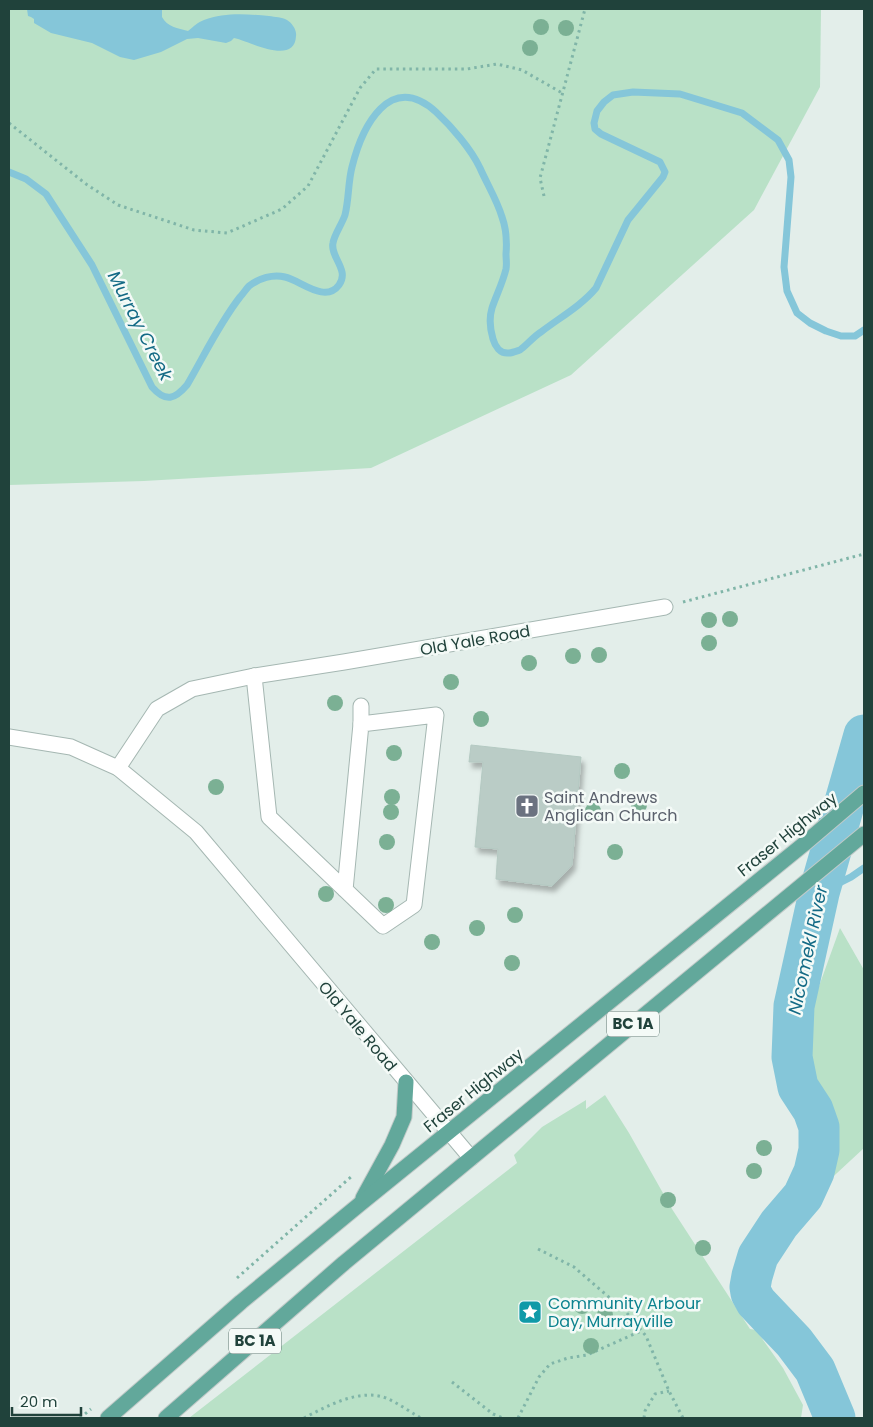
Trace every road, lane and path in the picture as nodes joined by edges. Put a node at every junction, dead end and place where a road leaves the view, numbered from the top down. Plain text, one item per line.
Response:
1 (585, 9) edge
2 (562, 93) junction
3 (9, 123) edge
4 (544, 196) dead end
5 (864, 554) edge
6 (665, 607) joint
7 (254, 676) junction
8 (361, 706) dead end
9 (361, 724) junction
10 (9, 737) edge
11 (118, 768) junction
12 (864, 793) edge
13 (864, 834) edge
14 (345, 890) junction
15 (406, 1082) junction
16 (448, 1132) junction
17 (470, 1158) junction
18 (354, 1173) dead end
19 (360, 1204) junction
20 (538, 1249) dead end
21 (232, 1283) dead end
22 (641, 1331) junction
23 (452, 1382) dead end
24 (669, 1391) junction
25 (108, 1418) edge
26 (166, 1418) edge
27 (304, 1418) edge
28 (421, 1418) edge
29 (503, 1418) edge
30 (518, 1418) edge
31 (644, 1418) edge
32 (683, 1418) edge

1 - 2 path
2 - 3 path
2 - 4 path
5 - 6 path
6 - 7 street, Old Yale Road
7 - 11 street, Old Yale Road
7 - 14 street
8 - 9 street
9 - 14 street
9 - 14 street
10 - 11 street, Old Yale Road
11 - 15 street, Old Yale Road
12 - 16 main road, Fraser Highway / BC 1A
13 - 17 main road, BC 1A
15 - 16 street, Old Yale Road
15 - 19 main road
16 - 17 street, Old Yale Road
16 - 19 main road, Fraser Highway / BC 1A
17 - 26 main road, BC 1A
18 - 21 path
19 - 25 main road, Fraser Highway / BC 1A
20 - 22 path
22 - 24 path
22 - 30 path
23 - 29 path
24 - 31 path
24 - 32 path
27 - 28 path

